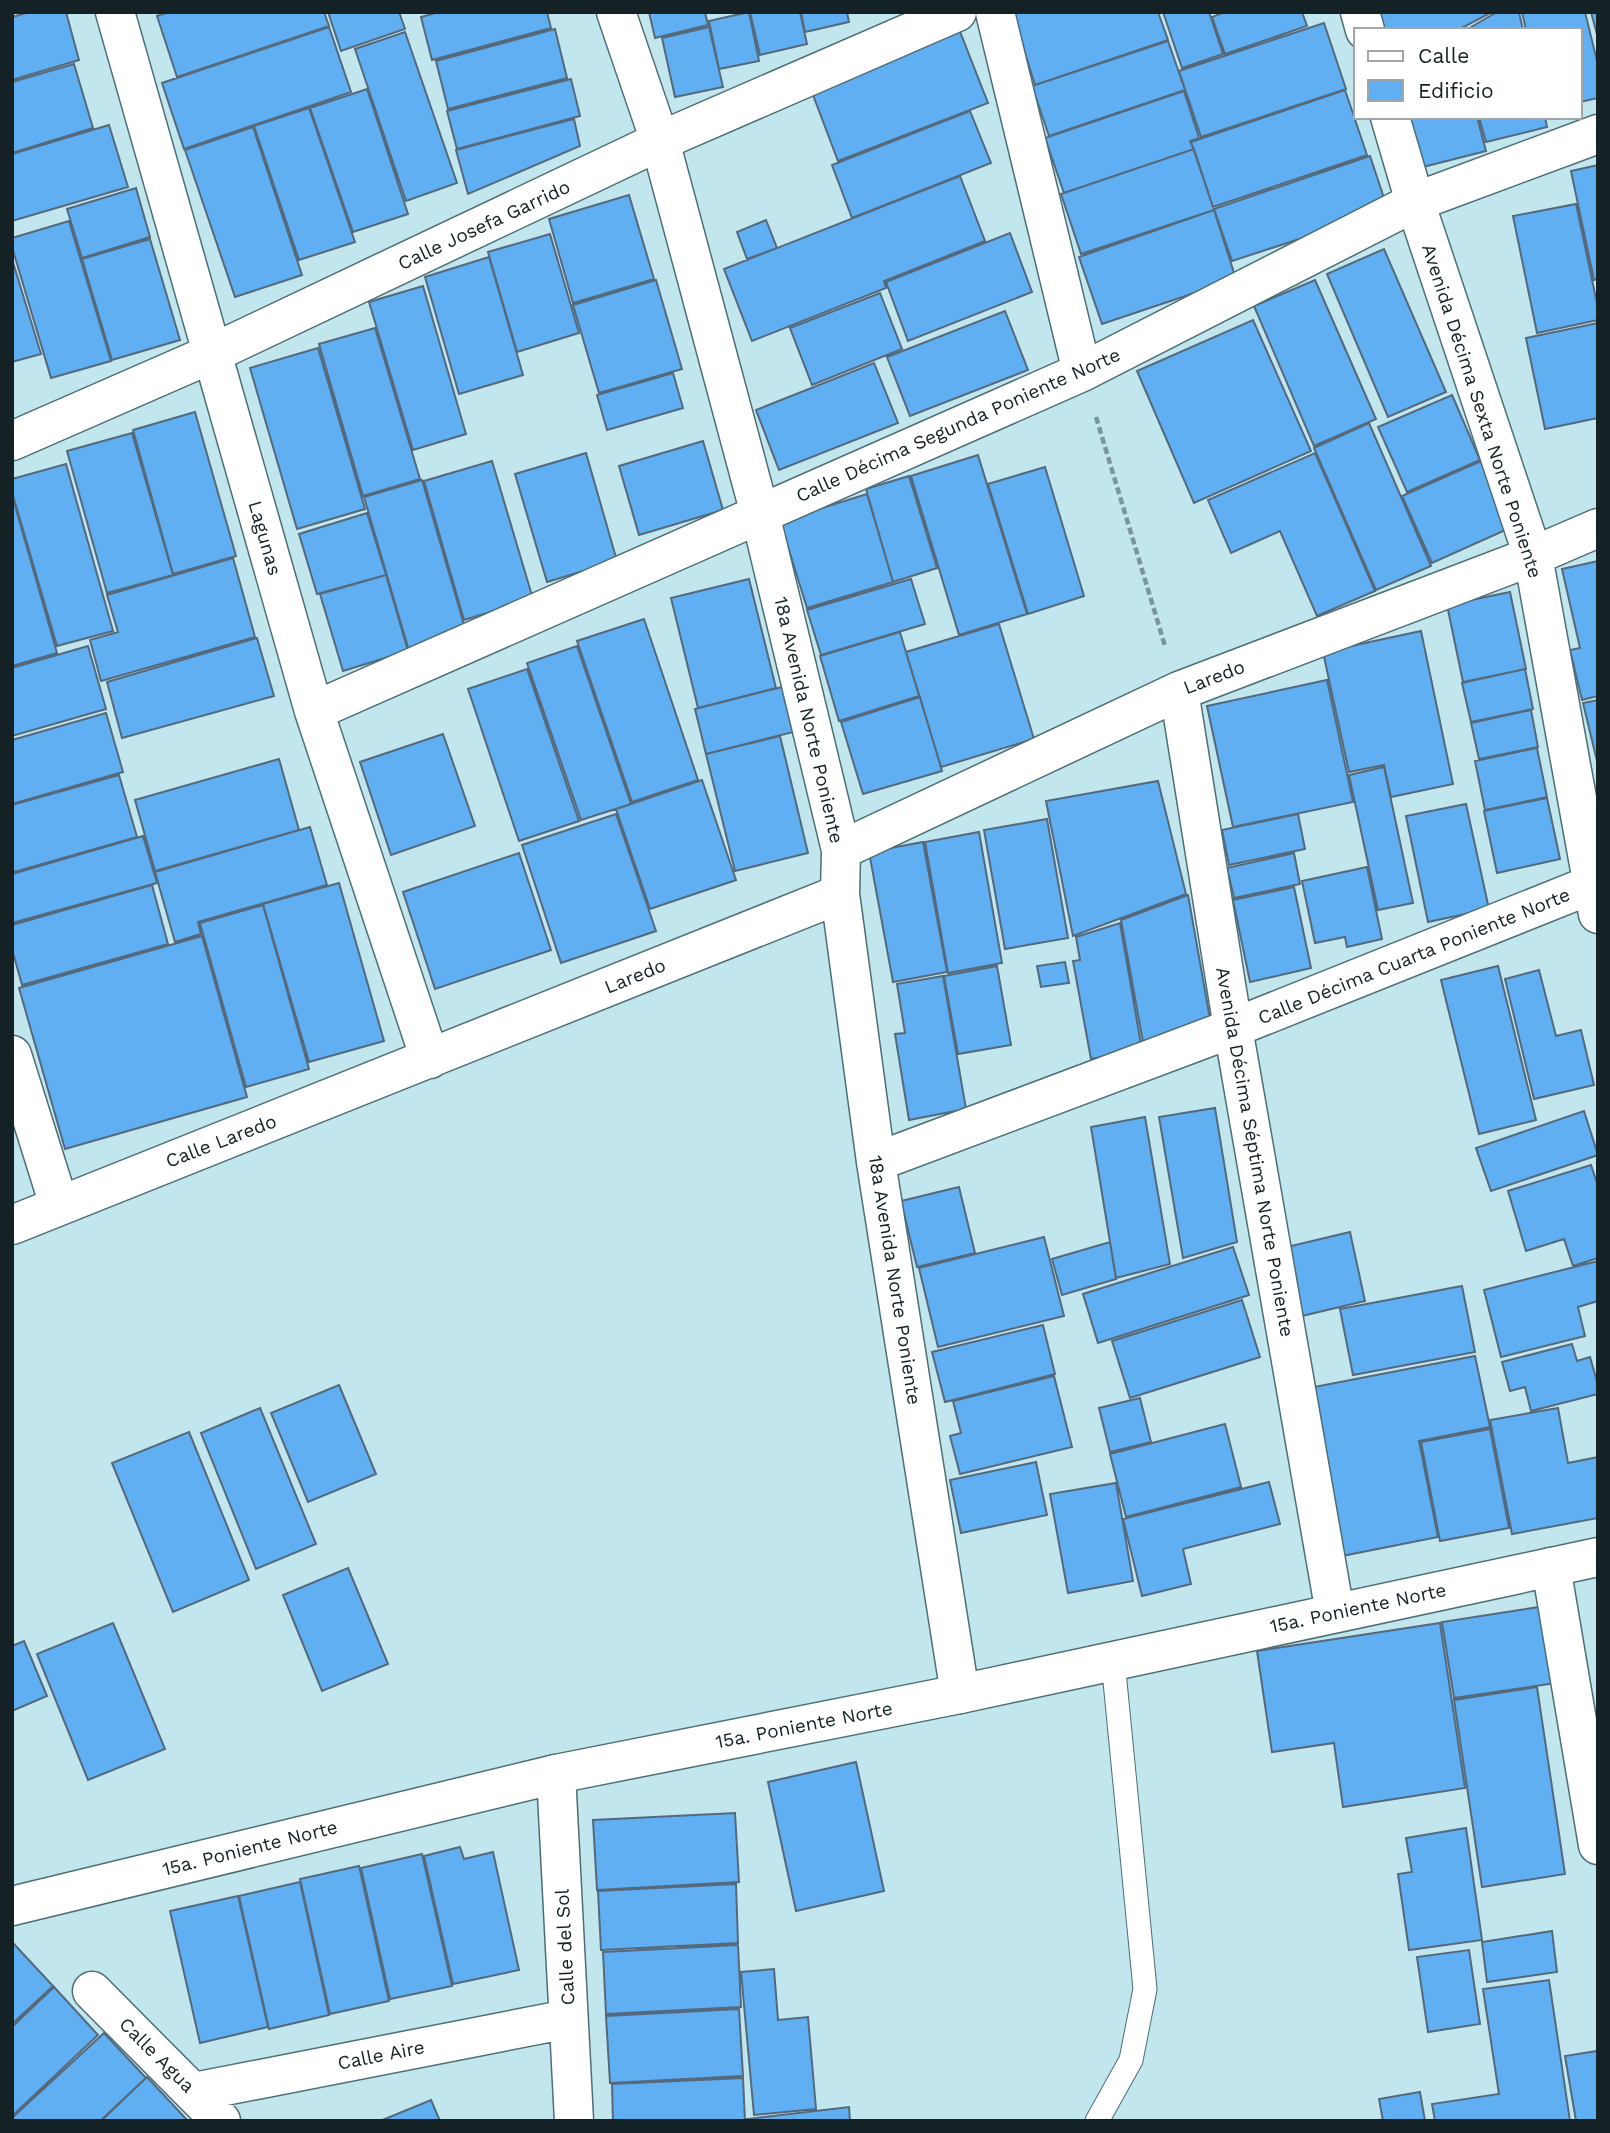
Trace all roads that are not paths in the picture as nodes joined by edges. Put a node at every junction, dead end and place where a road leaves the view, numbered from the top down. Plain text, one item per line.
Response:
1 (115, 12) edge
2 (616, 12) edge
3 (957, 12) edge
4 (995, 12) edge
5 (1392, 119) edge
6 (1598, 134) edge
7 (660, 141) junction
8 (1415, 202) junction
9 (211, 354) junction
10 (1082, 372) junction
11 (12, 440) edge
12 (760, 514) junction
13 (1598, 528) edge
14 (1533, 556) junction
15 (1179, 691) junction
16 (314, 711) junction
17 (841, 849) junction
18 (1596, 893) edge
19 (840, 894) junction
20 (1233, 1028) junction
21 (12, 1055) edge
22 (430, 1059) junction
23 (876, 1162) junction
24 (59, 1205) junction
25 (12, 1225) edge
26 (1598, 1557) edge
27 (1551, 1567) junction
28 (1335, 1613) junction
29 (1113, 1661) junction
30 (960, 1694) junction
31 (556, 1774) junction
32 (1598, 1845) edge
33 (12, 1906) edge
34 (92, 1991) dead end
35 (568, 2019) junction
36 (194, 2092) junction
37 (221, 2121) edge
38 (574, 2121) edge
39 (1097, 2121) edge

1 - 9 street, Lagunas
2 - 7 street, 18a Avenida Norte Poniente
3 - 7 street, Calle Josefa Garrido
4 - 10 street
5 - 8 street, Avenida Décima Sexta Norte Poniente
6 - 8 street, Calle Décima Segunda Poniente Norte
7 - 9 street, Calle Josefa Garrido
7 - 12 street, 18a Avenida Norte Poniente
8 - 10 street, Calle Décima Segunda Poniente Norte
8 - 14 street, Avenida Décima Sexta Norte Poniente
9 - 11 street, Calle Josefa Garrido
9 - 16 street, Lagunas
10 - 12 street, Calle Décima Segunda Poniente Norte
12 - 16 street, Calle Décima Segunda Poniente Norte
12 - 17 street, 18a Avenida Norte Poniente
13 - 14 street, Laredo
14 - 15 street, Laredo
14 - 18 street, Avenida Décima Sexta Norte Poniente
15 - 17 street, Laredo
15 - 20 street, Avenida Décima Séptima Norte Poniente
16 - 22 street, Lagunas
17 - 19 street, 18a Avenida Norte Poniente
18 - 20 street, Calle Décima Cuarta Poniente Norte
19 - 22 street, Laredo
19 - 23 street, 18a Avenida Norte Poniente
20 - 23 street, Calle Décima Cuarta Poniente Norte
20 - 28 street, Avenida Décima Séptima Norte Poniente
21 - 24 street
22 - 24 street, Calle Laredo
23 - 30 street, 18a Avenida Norte Poniente
24 - 25 street, Calle Laredo
26 - 27 street, 15a. Poniente Norte
27 - 28 street, 15a. Poniente Norte
27 - 32 street
28 - 29 street, 15a. Poniente Norte
29 - 30 street, 15a. Poniente Norte
29 - 39 lane
30 - 31 street, 15a. Poniente Norte
31 - 33 street, 15a. Poniente Norte
31 - 35 street, Calle del Sol
34 - 36 street, Calle Agua
35 - 36 street, Calle Aire
35 - 38 street, Calle del Sol
36 - 37 street, Calle Agua

